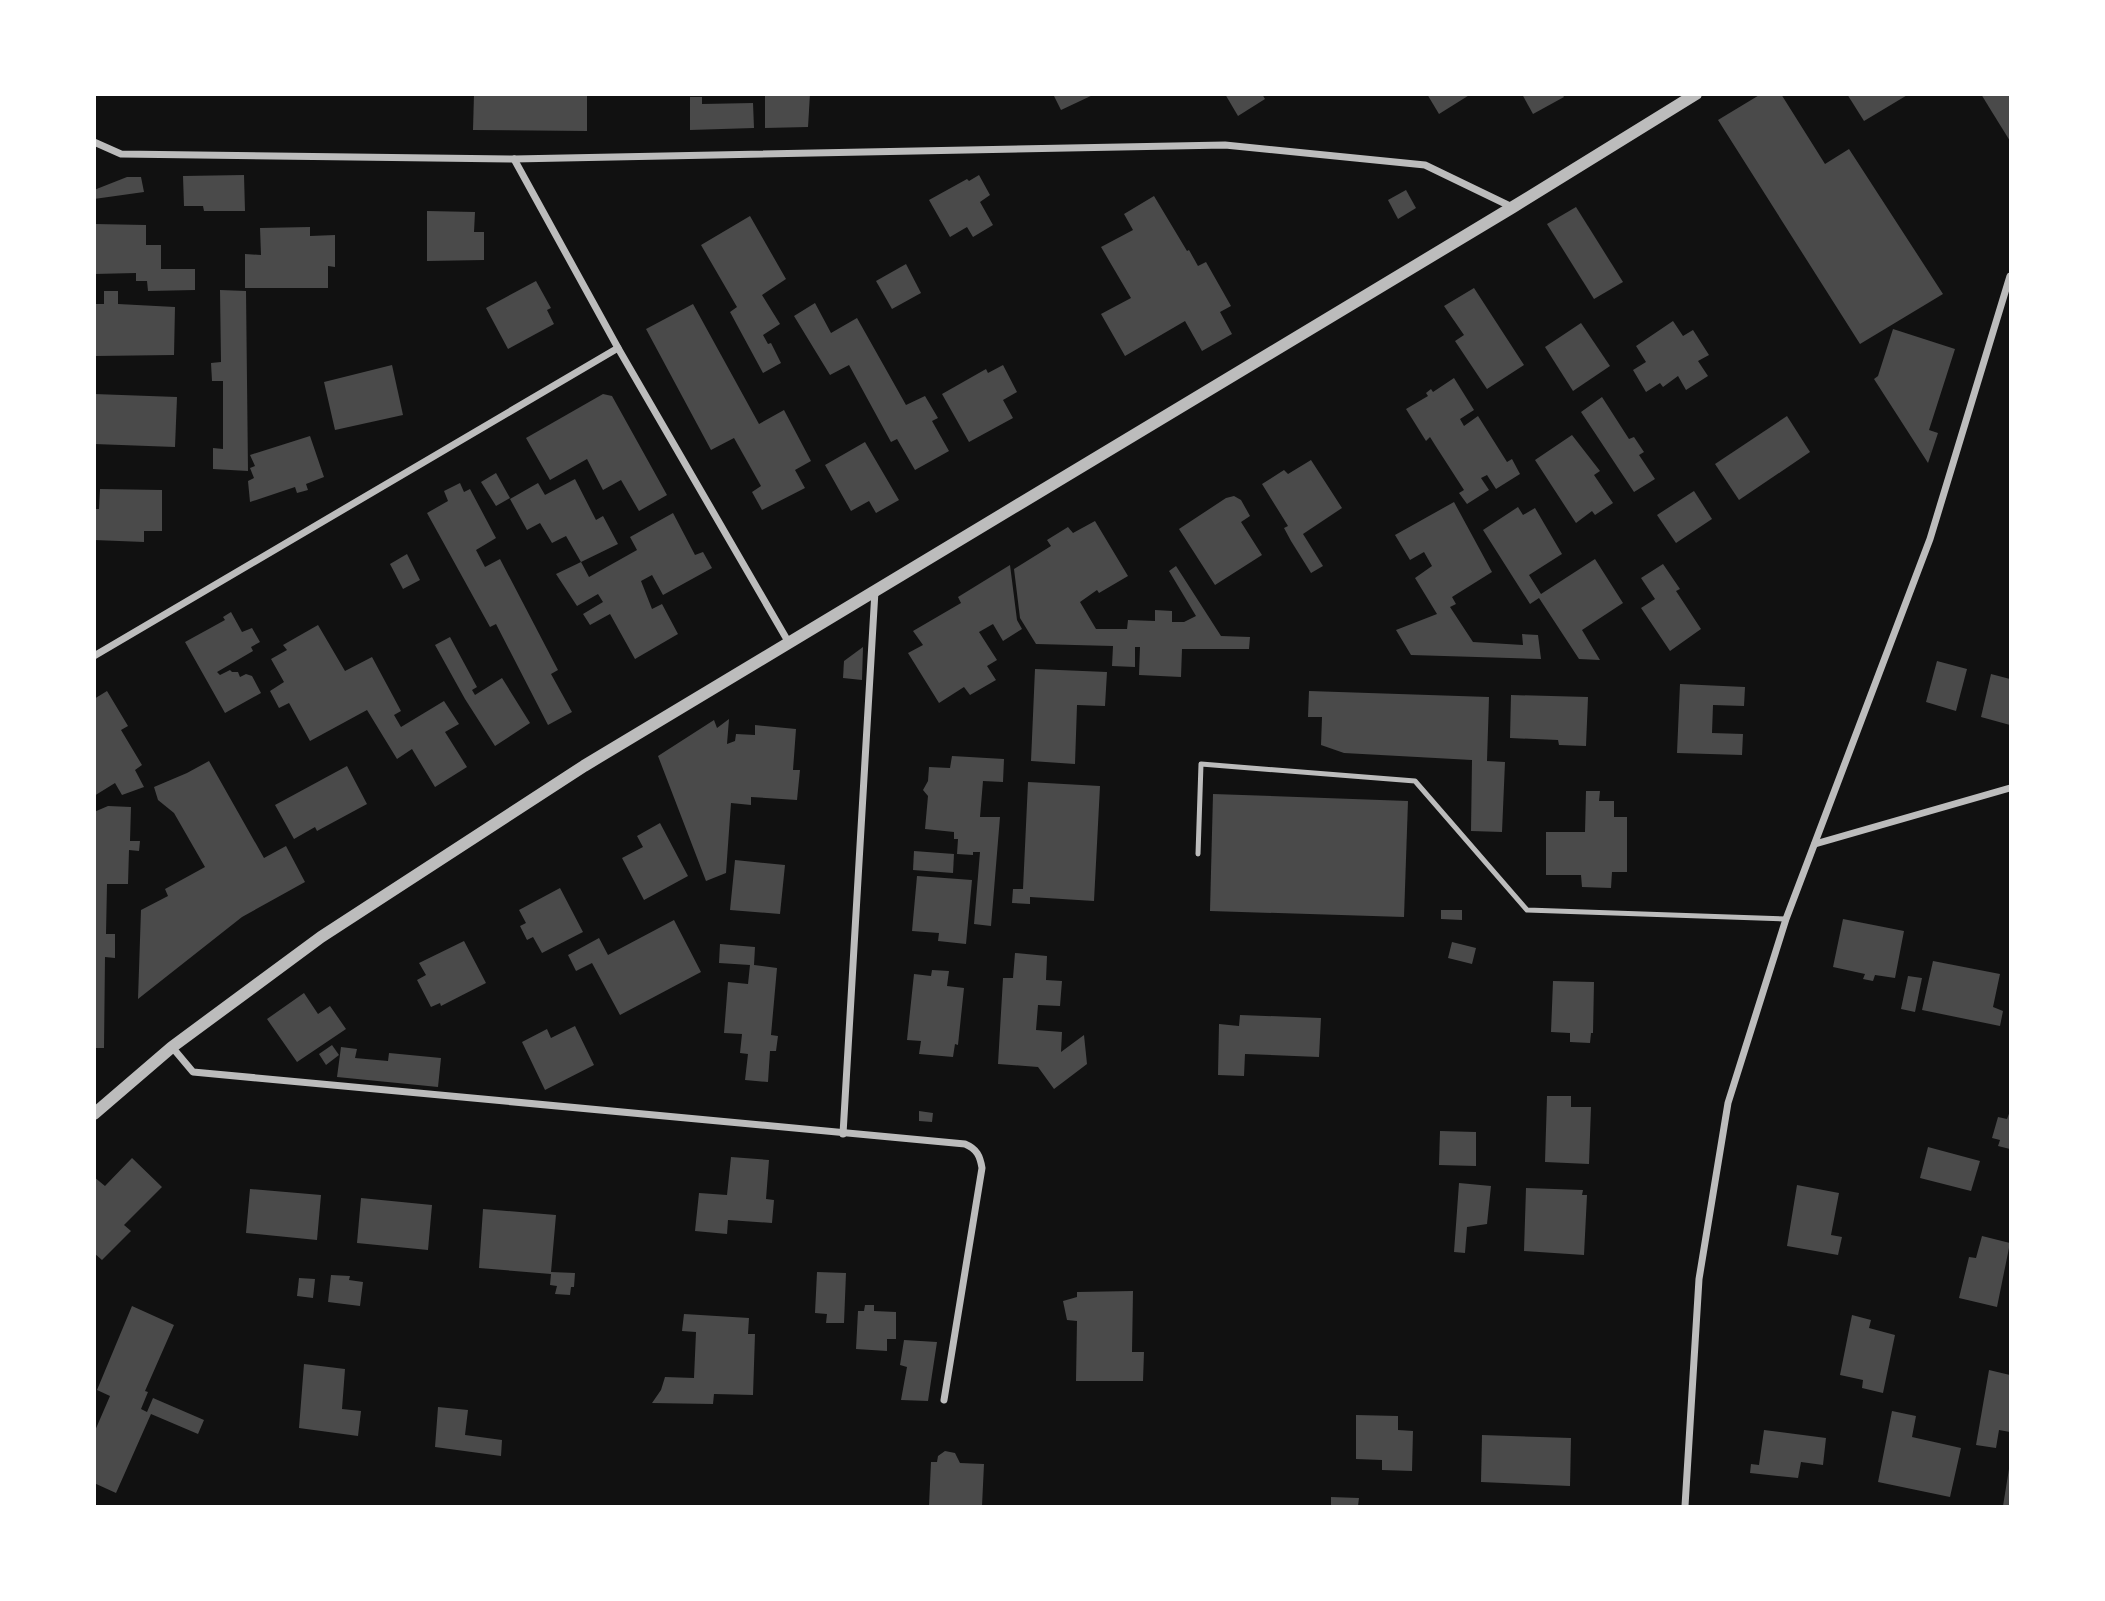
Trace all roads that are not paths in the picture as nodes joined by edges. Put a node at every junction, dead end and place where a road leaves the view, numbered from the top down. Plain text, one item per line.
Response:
1 (1696, 94) edge
2 (94, 142) edge
3 (514, 159) junction
4 (1513, 207) junction
5 (2011, 276) edge
6 (618, 348) junction
7 (875, 591) junction
8 (789, 643) junction
9 (94, 656) edge
10 (2011, 788) edge
11 (1815, 844) junction
12 (1198, 853) dead end
13 (1786, 919) junction
14 (172, 1046) junction
15 (94, 1114) edge
16 (843, 1134) junction
17 (944, 1400) dead end
18 (1685, 1507) edge

1 - 4 street
2 - 3 street
3 - 4 street
3 - 6 street
4 - 7 street
5 - 11 street
6 - 8 street
6 - 9 street
7 - 8 street
7 - 16 street
8 - 14 street
10 - 11 street
11 - 13 street
12 - 13 lane
13 - 18 street
14 - 15 street
14 - 16 street
16 - 17 street

